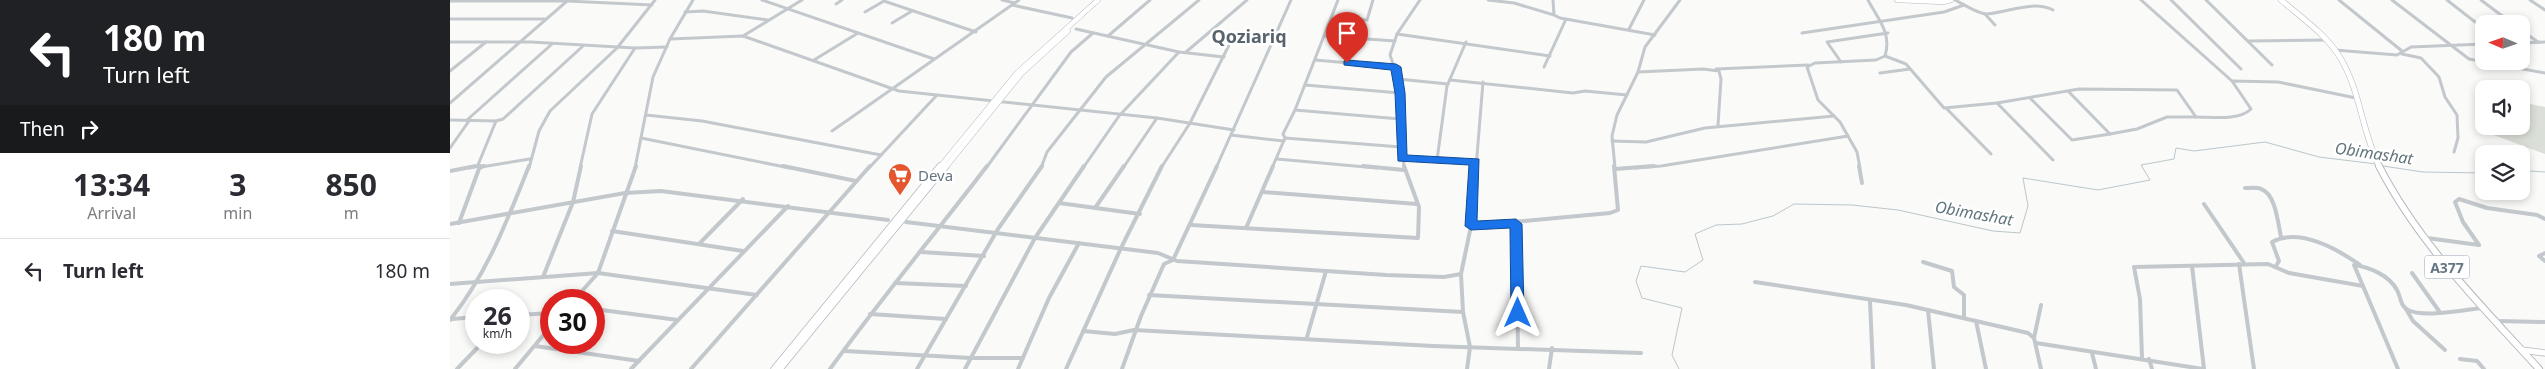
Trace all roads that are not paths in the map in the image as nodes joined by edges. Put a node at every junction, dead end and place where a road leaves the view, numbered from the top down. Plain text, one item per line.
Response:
1 (617, 0) edge
2 (655, 0) edge
3 (693, 0) edge
4 (762, 0) edge
5 (802, 0) edge
6 (842, 0) edge
7 (877, 0) edge
8 (1002, 0) edge
9 (1098, 0) edge
10 (1103, 0) edge
11 (1150, 0) edge
12 (1199, 0) edge
13 (1246, 0) edge
14 (1291, 0) edge
15 (1338, 0) edge
16 (1373, 0) edge
17 (1420, 0) edge
18 (1488, 0) edge
19 (1553, 0) edge
20 (1644, 0) edge
21 (1680, 0) edge
22 (1868, 0) edge
23 (1897, 0) edge
24 (1953, 0) edge
25 (2141, 0) edge
26 (2171, 0) edge
27 (2206, 0) edge
28 (2281, 0) edge
29 (2339, 0) edge
30 (2392, 0) edge
31 (2447, 0) edge
32 (2481, 0) edge
33 (2530, 0) edge
34 (450, 1) edge
35 (568, 1) edge
36 (885, 1) edge
37 (613, 3) junction
38 (1015, 3) edge
39 (836, 4) dead end
40 (652, 5) junction
41 (1964, 5) junction
42 (789, 8) junction
43 (2053, 10) dead end
44 (2545, 10) edge
45 (912, 11) junction
46 (685, 12) junction
47 (865, 12) dead end
48 (1985, 14) junction
49 (1554, 15) junction
50 (2501, 15) edge
51 (1072, 18) dead end
52 (546, 19) junction
53 (1332, 19) junction
54 (1566, 19) junction
55 (450, 20) edge
56 (768, 20) junction
57 (1881, 21) junction
58 (2475, 21) edge
59 (892, 23) dead end
60 (1995, 25) dead end
61 (1076, 29) dead end
62 (1629, 29) junction
63 (976, 32) junction
64 (858, 33) junction
65 (1093, 33) junction
66 (1802, 33) dead end
67 (1888, 33) junction
68 (1397, 34) junction
69 (1654, 34) junction
70 (743, 36) junction
71 (1108, 36) junction
72 (1324, 36) junction
73 (2530, 36) edge
74 (670, 39) junction
75 (1232, 39) dead end
76 (2327, 40) junction
77 (1395, 41) junction
78 (450, 42) edge
79 (486, 42) junction
80 (519, 42) junction
81 (1466, 42) junction
82 (2249, 42) junction
83 (2530, 42) edge
84 (2538, 42) junction
85 (2545, 42) edge
86 (552, 44) junction
87 (1145, 44) junction
88 (2475, 44) edge
89 (2453, 45) junction
90 (583, 46) junction
91 (667, 47) junction
92 (617, 48) junction
93 (635, 48) junction
94 (2335, 50) junction
95 (1178, 52) junction
96 (1186, 52) junction
97 (2402, 53) junction
98 (1550, 56) junction
99 (1885, 56) junction
100 (1224, 57) junction
101 (814, 60) junction
102 (934, 60) junction
103 (1315, 60) junction
104 (1841, 62) junction
105 (1808, 65) junction
106 (2272, 65) dead end
107 (450, 66) edge
108 (456, 66) junction
109 (1396, 67) junction
110 (1544, 67) dead end
111 (1716, 69) junction
112 (1910, 69) junction
113 (2241, 69) dead end
114 (450, 71) edge
115 (1638, 72) junction
116 (1880, 73) dead end
117 (2545, 73) edge
118 (1398, 79) junction
119 (1450, 80) junction
120 (2232, 81) junction
121 (1483, 82) junction
122 (1448, 84) junction
123 (1305, 85) junction
124 (894, 89) junction
125 (2068, 92) junction
126 (1400, 93) junction
127 (937, 95) junction
128 (1627, 95) junction
129 (2030, 98) junction
130 (2356, 98) junction
131 (997, 101) junction
132 (450, 103) edge
133 (1997, 103) junction
134 (1034, 105) junction
135 (1946, 108) junction
136 (1081, 110) junction
137 (1295, 110) junction
138 (646, 115) junction
139 (1119, 116) junction
140 (1834, 116) junction
141 (2196, 117) junction
142 (1157, 118) junction
143 (1400, 119) junction
144 (450, 120) edge
145 (468, 120) junction
146 (496, 122) junction
147 (1190, 123) junction
148 (1718, 125) dead end
149 (832, 130) dead end
150 (1234, 130) junction
151 (2110, 134) junction
152 (1231, 135) junction
153 (1848, 136) junction
154 (641, 138) junction
155 (1284, 139) junction
156 (1612, 141) junction
157 (1401, 147) junction
158 (450, 148) edge
159 (2454, 152) dead end
160 (1991, 154) dead end
161 (881, 155) junction
162 (530, 158) junction
163 (1277, 159) junction
164 (1402, 159) junction
165 (1436, 160) junction
166 (2053, 160) dead end
167 (1475, 162) junction
168 (480, 166) junction
169 (1615, 169) junction
170 (1404, 170) junction
171 (450, 171) edge
172 (856, 181) junction
173 (1862, 183) dead end
174 (2245, 188) dead end
175 (1263, 192) junction
176 (625, 193) junction
177 (743, 200) junction
178 (573, 202) junction
179 (1059, 204) junction
180 (1417, 204) junction
181 (2204, 204) dead end
182 (788, 206) junction
183 (1095, 208) junction
184 (831, 211) junction
185 (512, 212) junction
186 (1140, 214) junction
187 (2545, 219) edge
188 (888, 220) dead end
189 (906, 222) dead end
190 (459, 223) junction
191 (451, 224) edge
192 (1516, 224) junction
193 (1191, 225) junction
194 (940, 226) junction
195 (1471, 226) junction
196 (1246, 228) junction
197 (450, 230) edge
198 (612, 231) junction
199 (996, 232) junction
200 (2282, 237) junction
201 (1035, 238) junction
202 (2426, 238) junction
203 (1079, 243) junction
204 (699, 244) junction
205 (1121, 248) junction
206 (743, 251) junction
207 (921, 252) junction
208 (2545, 253) edge
209 (984, 256) junction
210 (1173, 260) junction
211 (2545, 260) edge
212 (1922, 262) dead end
213 (2241, 264) junction
214 (2360, 265) junction
215 (2192, 266) junction
216 (2276, 266) junction
217 (1326, 271) junction
218 (598, 273) junction
219 (2412, 273) dead end
220 (1461, 274) junction
221 (543, 277) junction
222 (480, 282) junction
223 (1755, 282) dead end
224 (895, 283) junction
225 (450, 284) edge
226 (966, 286) junction
227 (2363, 286) junction
228 (584, 289) edge
229 (709, 289) junction
230 (757, 295) junction
231 (1149, 295) junction
232 (1870, 301) junction
233 (1317, 304) junction
234 (2041, 305) dead end
235 (2484, 308) junction
236 (2406, 309) junction
237 (605, 310) edge
238 (1928, 310) junction
239 (2439, 311) junction
240 (1463, 312) junction
241 (870, 314) junction
242 (465, 318) edge
243 (1964, 318) junction
244 (451, 319) edge
245 (946, 319) junction
246 (678, 320) junction
247 (1976, 321) junction
248 (2497, 321) junction
249 (2545, 322) edge
250 (1134, 330) junction
251 (1083, 332) junction
252 (1307, 337) junction
253 (2035, 340) junction
254 (540, 341) edge
255 (536, 346) junction
256 (1470, 347) junction
257 (1518, 348) junction
258 (1552, 348) junction
259 (2446, 350) dead end
260 (2522, 350) junction
261 (845, 351) junction
262 (1641, 353) dead end
263 (2092, 353) junction
264 (2545, 353) edge
265 (471, 354) edge
266 (924, 355) junction
267 (971, 358) junction
268 (1023, 358) junction
269 (2142, 358) junction
270 (2149, 359) junction
271 (2460, 359) dead end
272 (640, 361) junction
273 (457, 369) edge
274 (515, 369) edge
275 (632, 369) edge
276 (691, 369) edge
277 (774, 369) edge
278 (780, 369) edge
279 (830, 369) edge
280 (917, 369) edge
281 (965, 369) edge
282 (1018, 369) edge
283 (1066, 369) edge
284 (1122, 369) edge
285 (1467, 369) edge
286 (1550, 369) edge
287 (1873, 369) edge
288 (1934, 369) edge
289 (1986, 369) edge
290 (2042, 369) edge
291 (2096, 369) edge
292 (2152, 369) edge
293 (2203, 369) edge
294 (2254, 369) edge
295 (2398, 369) edge
296 (2484, 369) edge
297 (2539, 369) edge

1 - 37 street
2 - 40 street
3 - 46 street
4 - 42 street
5 - 42 street
6 - 39 street
7 - 36 street
8 - 38 street
9 - 131 main road
10 - 131 main road
11 - 71 street
12 - 87 street
13 - 96 street
14 - 150 street
15 - 53 street
16 - 53 street
17 - 68 street
18 - 49 street
19 - 49 street
20 - 62 street
21 - 69 street
22 - 57 street
23 - 24 main road
24 - 41 street
25 - 120 street
26 - 113 street
27 - 82 street
28 - 76 main road, A377
29 - 97 street
30 - 89 street
31 - 58 street
32 - 50 street
33 - 44 street
34 - 35 street
35 - 37 street
35 - 52 street
36 - 45 street
36 - 47 street
37 - 40 street
38 - 51 street
38 - 63 street
40 - 92 street
41 - 48 street
41 - 57 street
42 - 56 street
42 - 64 street
43 - 48 street
45 - 59 street
45 - 63 street
46 - 56 street
46 - 74 street
48 - 60 street
49 - 54 street
52 - 55 street
52 - 80 street
53 - 72 street
54 - 62 street
54 - 98 street
56 - 70 street
57 - 66 street
57 - 67 street
61 - 65 street
62 - 69 street
63 - 102 street
64 - 101 street
64 - 102 street
65 - 71 street
65 - 134 street
67 - 99 street
67 - 104 street
68 - 77 street
68 - 81 street
69 - 115 street
70 - 74 street
70 - 101 street
71 - 87 street
72 - 77 street
72 - 103 street
73 - 84 street
74 - 91 street
75 - 100 street
76 - 82 street
76 - 94 main road, A377
77 - 109 street
78 - 79 street
79 - 80 street
79 - 108 street
80 - 86 street
80 - 132 street
81 - 98 street
81 - 119 street
82 - 106 street
83 - 84 street
84 - 85 street
86 - 90 street
86 - 145 street
87 - 95 street
87 - 136 street
88 - 89 street
89 - 97 street
89 - 117 street
90 - 92 street
90 - 146 street
91 - 93 street
91 - 138 street
92 - 93 street
92 - 162 street
93 - 178 street
94 - 97 street
94 - 130 main road, A377
95 - 96 street
95 - 139 street
96 - 100 street
97 - 159 street
98 - 110 street
99 - 104 street
99 - 112 street
100 - 147 street
101 - 124 street
102 - 124 street
103 - 109 street
103 - 123 street
104 - 105 street
105 - 111 street
105 - 140 street
107 - 108 street
108 - 114 street
109 - 118 street
111 - 115 street
111 - 148 street
112 - 116 street
112 - 135 street
115 - 128 street
118 - 122 street
118 - 126 street
119 - 121 street
119 - 122 street
120 - 130 street
120 - 141 street
121 - 128 street
121 - 167 street
122 - 165 street
123 - 126 street
123 - 137 street
124 - 127 street
124 - 149 street
125 - 129 street
125 - 141 street
125 - 151 street
126 - 143 street
127 - 131 street
127 - 161 street
128 - 156 street
129 - 133 street
129 - 151 street
130 - 202 main road, A377
131 - 134 street
131 - 277 main road
131 - 278 main road
133 - 135 street
133 - 166 street
134 - 136 street
134 - 194 street
135 - 160 street
136 - 139 street
136 - 199 street
137 - 143 street
137 - 155 street
138 - 154 street
138 - 161 street
139 - 142 street
139 - 179 street
140 - 153 street
140 - 156 street
141 - 151 street
142 - 147 street
142 - 183 street
143 - 157 street
144 - 145 street
145 - 146 street
145 - 158 street
146 - 168 street
147 - 150 street
147 - 186 street
150 - 152 street
152 - 155 street
152 - 193 street
153 - 169 street
153 - 173 street
154 - 172 street
154 - 176 street
155 - 157 street
155 - 163 street
156 - 169 street
157 - 164 street
161 - 172 street
162 - 168 street
162 - 185 street
163 - 170 street
163 - 175 street
164 - 165 street
164 - 170 street
165 - 167 street
167 - 195 street
168 - 171 street
168 - 190 street
169 - 192 street
170 - 180 street
172 - 184 street
174 - 200 street
175 - 180 street
175 - 196 street
176 - 177 street
176 - 178 street
176 - 198 street
177 - 182 street
177 - 204 street
178 - 185 street
178 - 221 street
179 - 183 street
179 - 201 street
180 - 196 street
181 - 213 street
182 - 184 street
182 - 206 street
183 - 186 street
184 - 188 street
184 - 230 street
185 - 190 street
185 - 222 street
186 - 205 street
187 - 202 street
189 - 194 street
190 - 191 street
191 - 197 street
192 - 195 street
192 - 257 street
193 - 196 street
193 - 210 street
194 - 199 street
194 - 207 street
195 - 220 street
198 - 204 street
198 - 218 street
199 - 201 street
199 - 209 street
200 - 214 street
200 - 216 street
201 - 203 street
201 - 267 street
202 - 235 main road, A377
203 - 205 street
203 - 268 street
204 - 206 street
205 - 210 street
205 - 251 street
206 - 229 street
207 - 209 street
207 - 224 street
208 - 211 street
209 - 226 street
210 - 217 street
210 - 231 street
212 - 243 street
213 - 215 street
213 - 216 street
213 - 294 street
214 - 227 street
214 - 236 street
215 - 269 street
215 - 293 street
216 - 227 street
217 - 220 street
217 - 233 street
218 - 221 street
218 - 228 street
218 - 229 street
219 - 239 street
220 - 240 street
221 - 222 street
222 - 225 street
222 - 244 street
223 - 232 street
224 - 226 street
224 - 241 street
226 - 245 street
227 - 295 street
229 - 230 street
229 - 246 street
230 - 276 street
231 - 233 street
231 - 250 street
232 - 238 street
232 - 287 street
233 - 240 street
233 - 252 street
234 - 253 street
235 - 239 street
235 - 248 main road, A377
236 - 239 street
236 - 259 street
237 - 246 street
238 - 243 street
238 - 288 street
240 - 256 street
241 - 245 street
241 - 261 street
242 - 244 street
243 - 247 street
245 - 266 street
246 - 272 street
247 - 253 street
247 - 289 street
248 - 249 street
248 - 260 main road, A377
250 - 251 street
250 - 252 street
250 - 284 street
251 - 283 street
252 - 256 street
253 - 263 street
253 - 290 street
254 - 255 street
255 - 272 street
255 - 274 street
256 - 257 street
256 - 285 street
257 - 258 street
258 - 262 street
258 - 286 street
260 - 264 main road
260 - 297 main road
261 - 266 street
261 - 279 street
263 - 269 street
263 - 291 street
265 - 273 street
266 - 267 street
266 - 280 street
267 - 268 street
267 - 281 street
268 - 282 street
269 - 270 street
270 - 292 street
270 - 293 street
271 - 296 street
272 - 275 street

